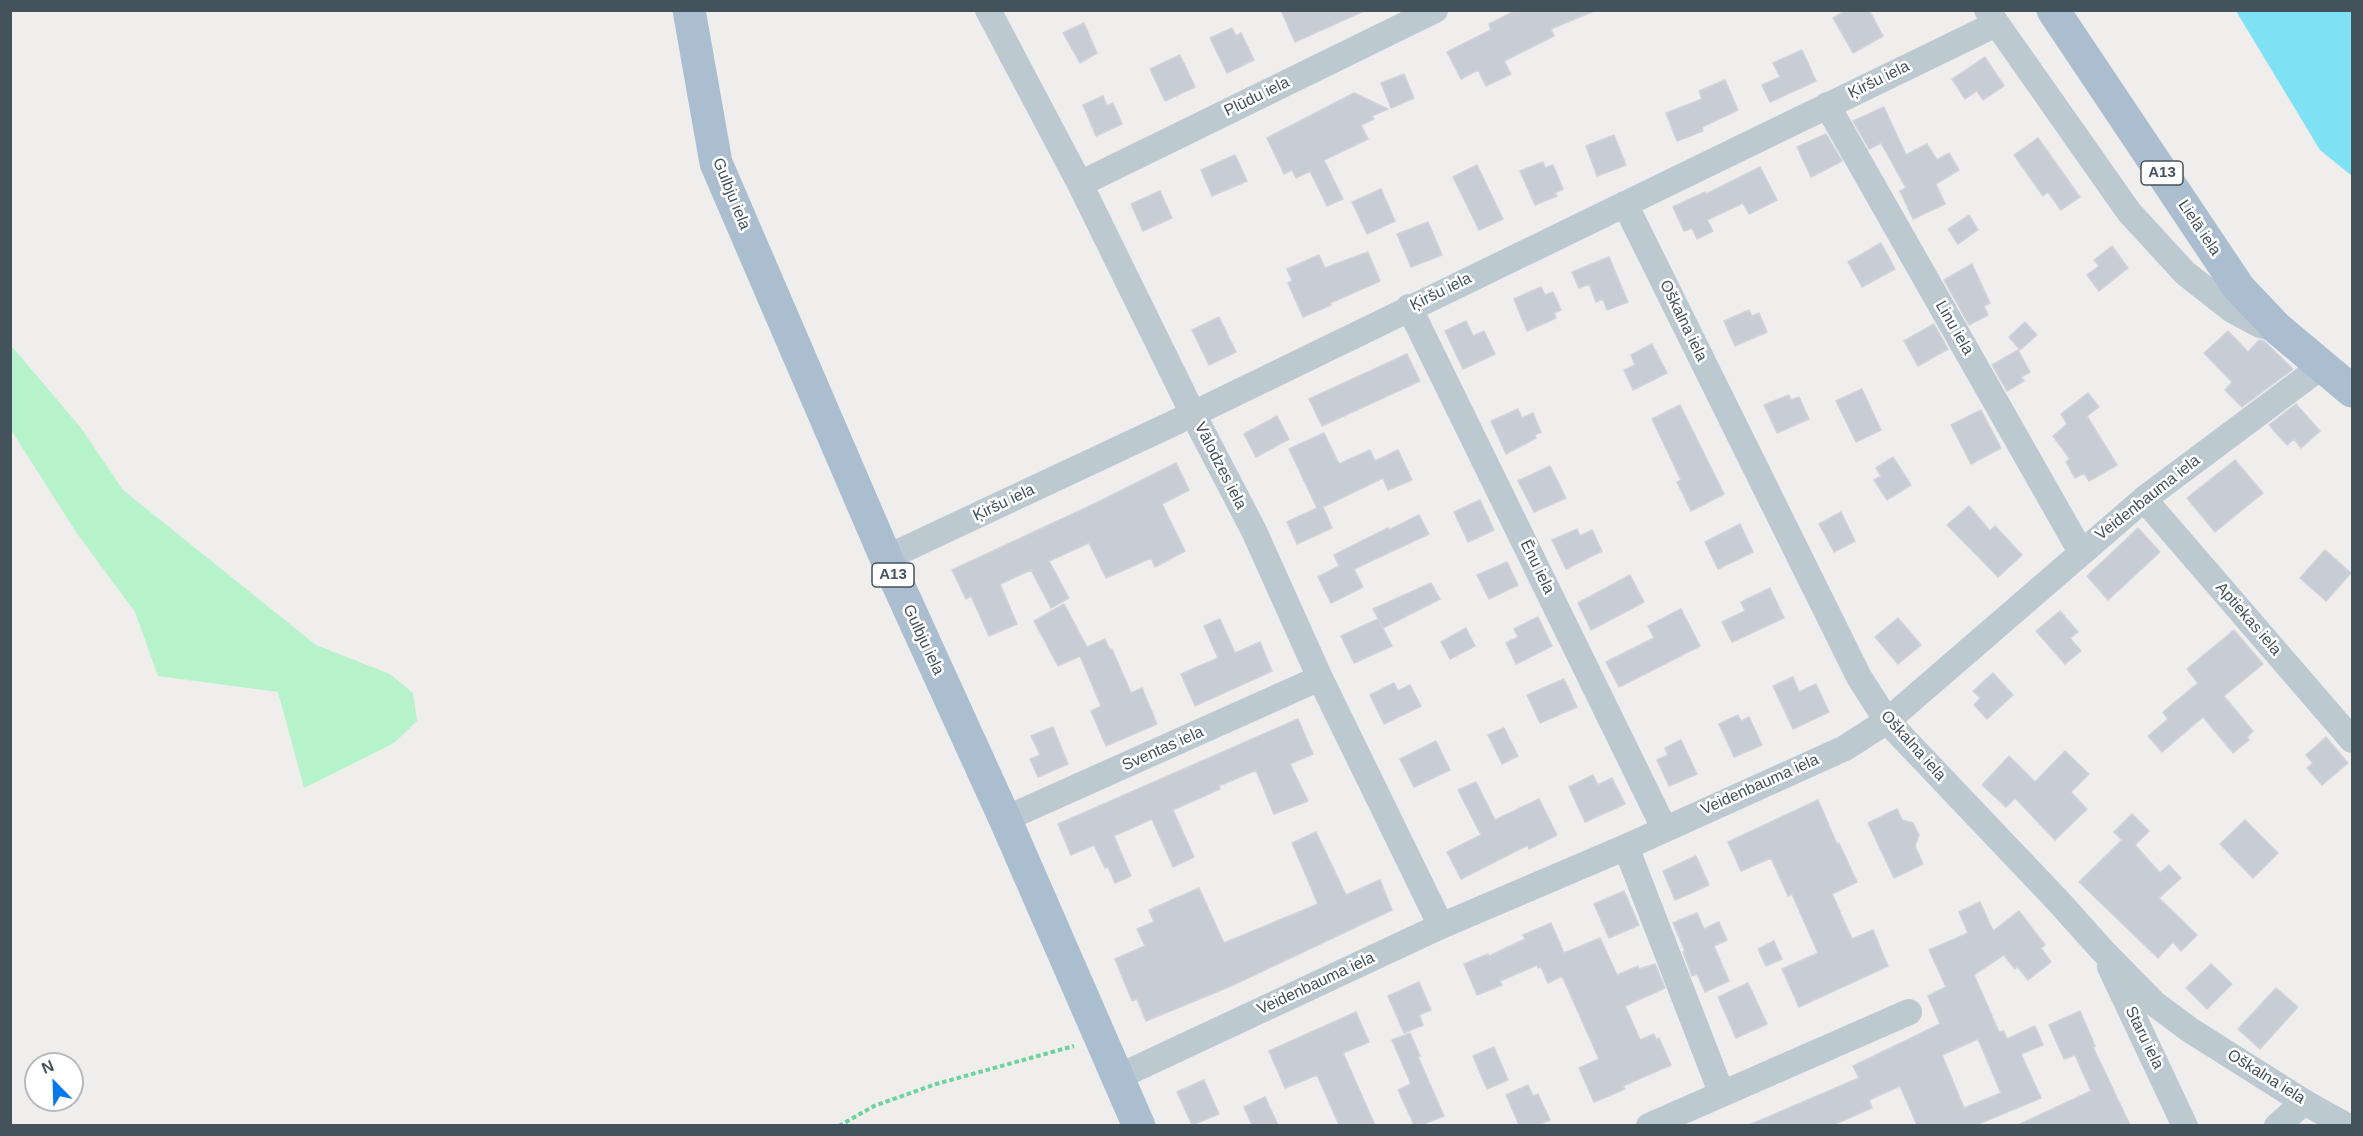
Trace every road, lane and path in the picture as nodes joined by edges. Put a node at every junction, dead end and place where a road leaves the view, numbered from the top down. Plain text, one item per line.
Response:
1 (689, 10) edge
2 (988, 10) edge
3 (1435, 10) edge
4 (2053, 10) edge
5 (1992, 17) edge
6 (1827, 105) junction
7 (1080, 184) junction
8 (1625, 204) junction
9 (1409, 307) junction
10 (2278, 329) junction
11 (2322, 366) junction
12 (2352, 391) edge
13 (1193, 414) junction
14 (2144, 499) junction
15 (2080, 552) junction
16 (886, 558) junction
17 (1320, 678) junction
18 (1887, 721) junction
19 (2352, 740) edge
20 (1005, 819) junction
21 (1664, 828) junction
22 (1626, 847) junction
23 (1441, 926) junction
24 (2102, 950) junction
25 (1909, 1012) dead end
26 (1101, 1038) junction
27 (1118, 1077) junction
28 (1721, 1092) junction
29 (2304, 1102) junction
30 (839, 1125) edge
31 (1139, 1125) edge
32 (1649, 1125) edge
33 (2186, 1125) edge
34 (2277, 1125) edge
35 (2347, 1125) edge

1 - 16 main road, Gulbju iela / A13
2 - 7 street, Vālodzes iela
3 - 7 street, Plūdu iela
4 - 10 main road, Lielā iela / A13
5 - 6 street, Ķiršu iela
5 - 10 street
6 - 8 street, Ķiršu iela
6 - 15 street, Linu iela
7 - 13 street, Vālodzes iela
8 - 9 street, Ķiršu iela
8 - 18 street, Oškalna iela
9 - 13 street, Ķiršu iela
9 - 21 street, Ēnu iela
10 - 11 main road, Lielā iela / A13
11 - 12 main road, Lielā iela / A13
11 - 14 street, Veidenbauma iela
13 - 16 street, Ķiršu iela
13 - 17 street, Vālodzes iela
14 - 15 street, Veidenbauma iela
14 - 19 street, Aptiekas iela
15 - 18 street, Veidenbauma iela
16 - 20 main road, Gulbju iela / A13
17 - 20 street, Sventas iela
17 - 23 street, Vālodzes iela
18 - 21 street, Veidenbauma iela
18 - 24 street, Oškalna iela
20 - 26 main road, Gulbju iela / A13
21 - 22 street, Veidenbauma iela
22 - 23 street, Veidenbauma iela
22 - 28 street
23 - 27 street, Veidenbauma iela
24 - 29 street, Oškalna iela
24 - 33 street, Staru iela
25 - 28 street
26 - 27 main road, Gulbju iela / A13
26 - 30 path
27 - 31 main road, Gulbju iela / A13
28 - 32 street
29 - 34 street
29 - 35 street, Oškalna iela

